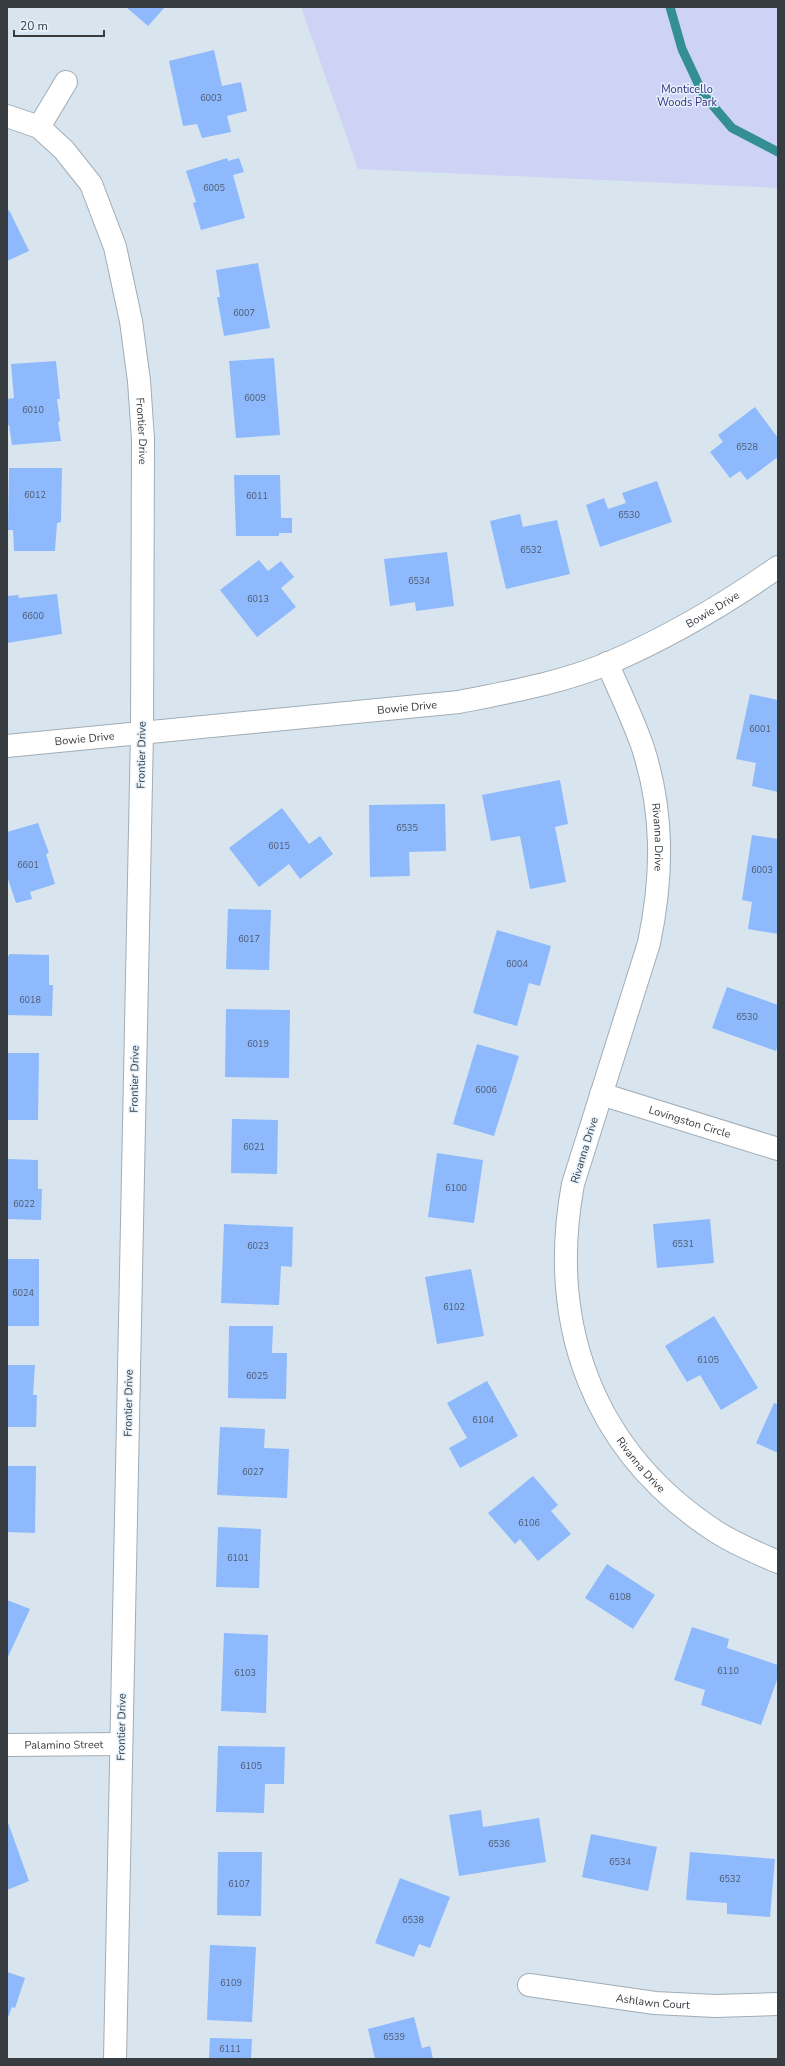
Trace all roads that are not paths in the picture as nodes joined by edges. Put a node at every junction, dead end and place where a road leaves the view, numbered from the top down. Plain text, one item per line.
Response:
1 (66, 82) dead end
2 (7, 116) edge
3 (39, 127) junction
4 (778, 567) edge
5 (608, 663) junction
6 (142, 732) junction
7 (7, 746) edge
8 (601, 1094) junction
9 (778, 1149) edge
10 (778, 1562) edge
11 (121, 1744) junction
12 (7, 1745) edge
13 (529, 1985) dead end
14 (778, 2004) edge
15 (114, 2059) edge

1 - 3 street
2 - 3 street
3 - 6 street, Frontier Drive
4 - 5 street, Bowie Drive
5 - 6 street, Bowie Drive
5 - 8 street, Rivanna Drive
6 - 7 street, Bowie Drive
6 - 11 street, Frontier Drive
8 - 9 street, Lovingston Circle
8 - 10 street, Rivanna Drive
11 - 12 street, Palamino Street
11 - 15 street, Frontier Drive
13 - 14 street, Ashlawn Court

